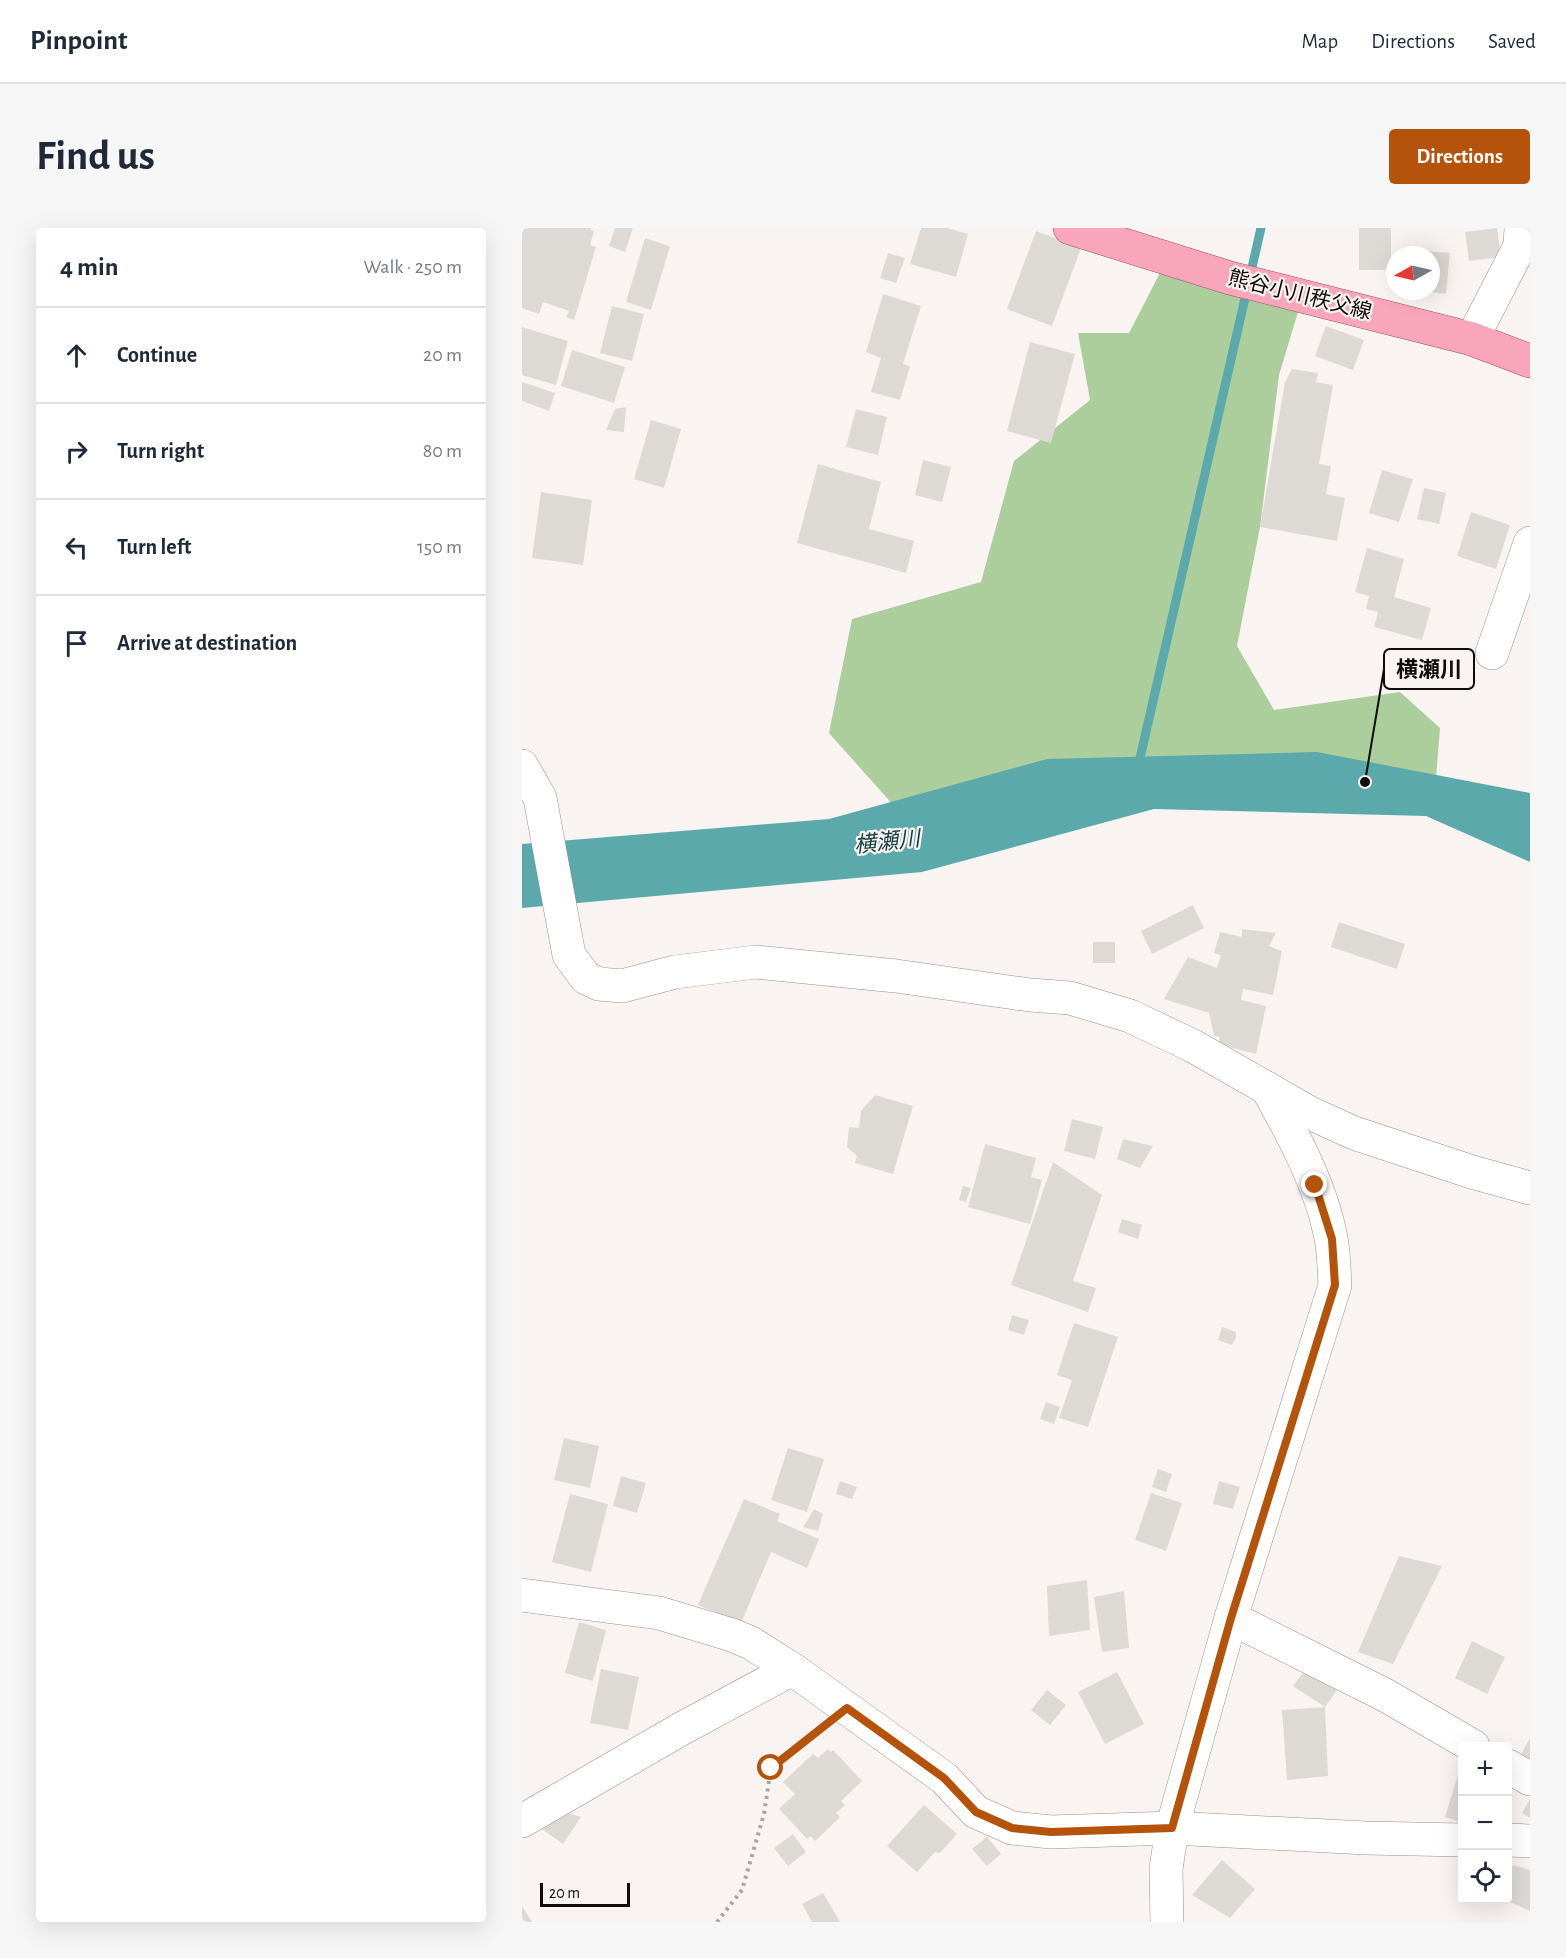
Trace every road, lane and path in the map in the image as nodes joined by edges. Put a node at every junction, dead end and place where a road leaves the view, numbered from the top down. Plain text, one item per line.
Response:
1 (1070, 228) edge
2 (1521, 228) edge
3 (1473, 339) junction
4 (1530, 361) edge
5 (1530, 543) edge
6 (1492, 653) dead end
7 (522, 766) edge
8 (1267, 1088) junction
9 (1530, 1188) edge
10 (522, 1595) edge
11 (1231, 1618) junction
12 (792, 1669) junction
13 (847, 1708) junction
14 (1466, 1742) edge
15 (1512, 1768) edge
16 (1530, 1779) edge
17 (522, 1821) edge
18 (1172, 1828) junction
19 (1458, 1840) edge
20 (1512, 1840) edge
21 (1530, 1841) edge
22 (717, 1922) edge
23 (1167, 1922) edge

1 - 3 main road, 熊谷小川秩父線
2 - 3 street
3 - 4 main road, 熊谷小川秩父線
5 - 6 street
7 - 8 street
8 - 9 street
8 - 11 street
10 - 12 street
11 - 14 street
11 - 18 street
12 - 13 street
12 - 17 street
13 - 18 street
13 - 22 path
15 - 16 street
18 - 19 street
18 - 23 street
20 - 21 street

